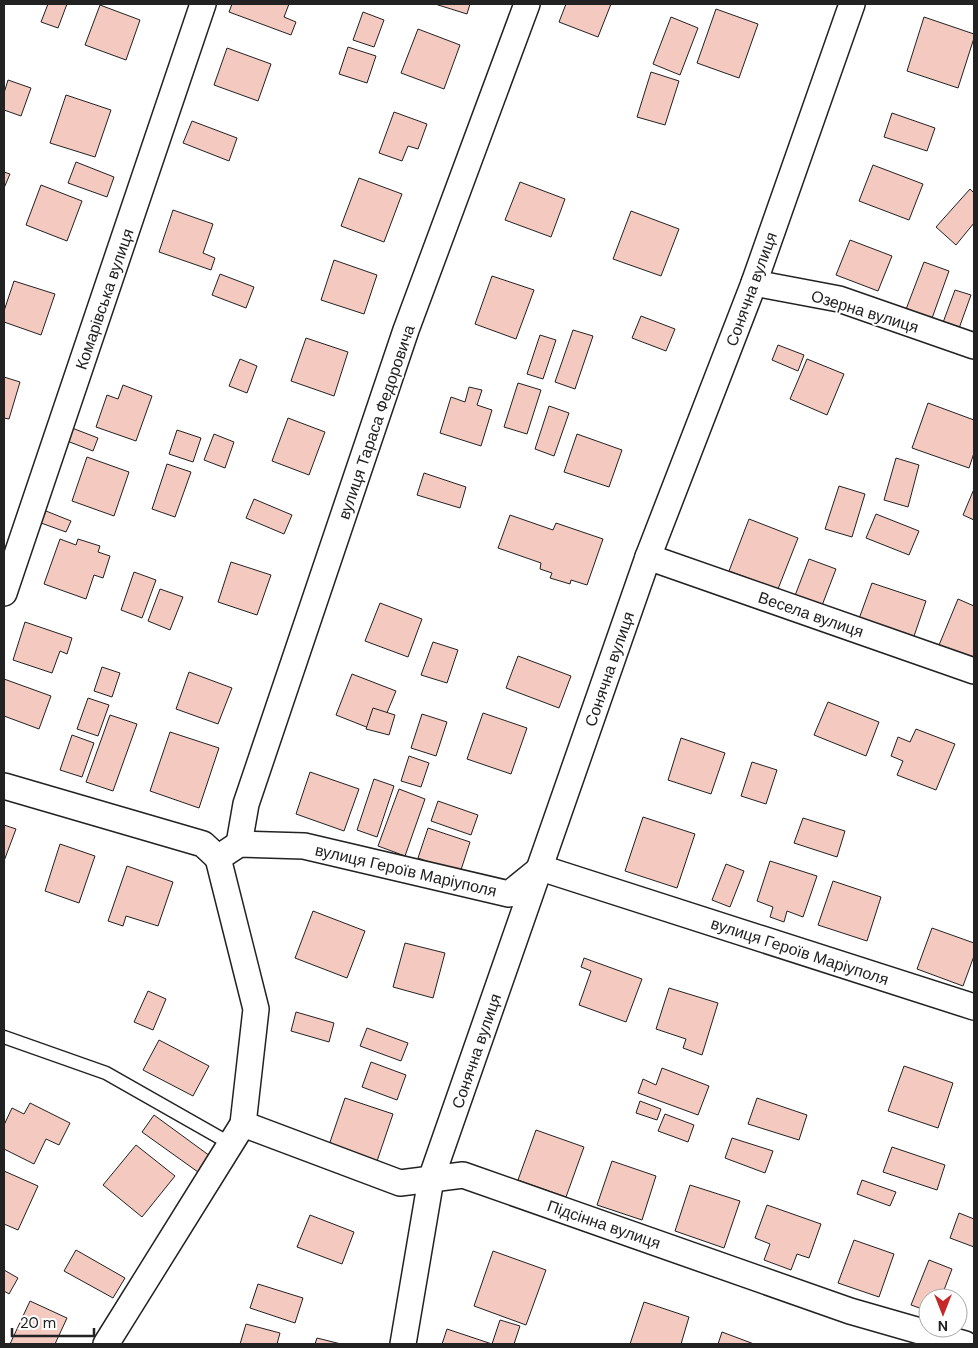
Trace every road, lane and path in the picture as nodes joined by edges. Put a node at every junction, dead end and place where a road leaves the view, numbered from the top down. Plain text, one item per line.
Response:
1 (203, 4) edge
2 (527, 4) edge
3 (852, 4) edge
4 (754, 283) junction
5 (974, 346) edge
6 (648, 557) junction
7 (4, 593) edge
8 (974, 671) edge
9 (4, 786) edge
10 (239, 844) junction
11 (218, 858) junction
12 (541, 868) junction
13 (974, 1007) edge
14 (4, 1037) edge
15 (237, 1134) junction
16 (431, 1179) junction
17 (106, 1344) edge
18 (402, 1344) edge
19 (966, 1344) edge

1 - 7 street, Комарівська вулиця
2 - 10 street, вулиця Тараса Федоровича
3 - 4 street, Сонячна вулиця
4 - 5 street, Озерна вулиця
4 - 6 street, Сонячна вулиця
6 - 8 street, Весела вулиця
6 - 12 street, Сонячна вулиця
9 - 11 street
10 - 11 street
10 - 12 street, вулиця Героїв Маріуполя
11 - 15 street
12 - 13 street, вулиця Героїв Маріуполя
12 - 16 street, Сонячна вулиця
14 - 15 lane
15 - 16 street, Підсінна вулиця
15 - 17 street
16 - 18 street, Сонячна вулиця
16 - 19 street, Підсінна вулиця

